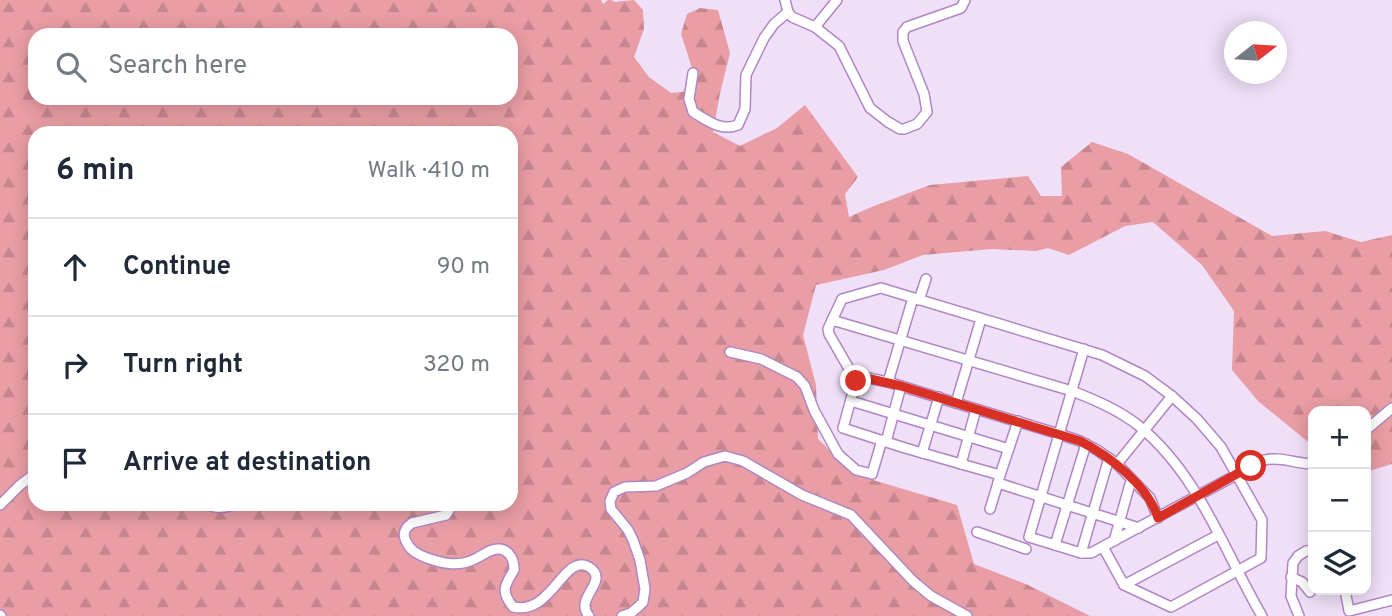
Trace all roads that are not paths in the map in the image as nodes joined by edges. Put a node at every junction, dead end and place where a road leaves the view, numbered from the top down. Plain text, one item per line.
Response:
1 (785, 0) edge
2 (837, 0) edge
3 (965, 0) edge
4 (788, 12) junction
5 (816, 27) junction
6 (693, 73) dead end
7 (926, 279) dead end
8 (916, 299) junction
9 (981, 319) junction
10 (832, 320) junction
11 (1084, 337) dead end
12 (901, 340) junction
13 (1082, 349) junction
14 (730, 352) dead end
15 (969, 361) junction
16 (853, 375) junction
17 (888, 382) junction
18 (901, 386) junction
19 (1072, 391) junction
20 (1172, 396) junction
21 (939, 397) junction
22 (851, 401) junction
23 (956, 403) junction
24 (1392, 408) edge
25 (976, 409) junction
26 (892, 414) junction
27 (1018, 421) junction
28 (930, 425) junction
29 (1371, 426) edge
30 (1144, 431) junction
31 (1059, 434) junction
32 (968, 436) junction
33 (884, 441) junction
34 (1086, 444) junction
35 (1009, 449) junction
36 (922, 453) junction
37 (1113, 461) junction
38 (961, 464) junction
39 (1308, 464) edge
40 (1237, 474) junction
41 (28, 479) edge
42 (999, 479) junction
43 (1133, 481) junction
44 (1040, 496) junction
45 (1198, 497) junction
46 (0, 505) edge
47 (1067, 505) junction
48 (990, 509) dead end
49 (449, 511) edge
50 (1092, 513) junction
51 (1158, 518) junction
52 (1119, 522) junction
53 (1139, 528) junction
54 (977, 532) dead end
55 (1218, 535) junction
56 (1029, 537) junction
57 (1114, 541) junction
58 (1055, 545) junction
59 (1103, 547) junction
60 (1308, 551) edge
61 (1081, 553) junction
62 (1237, 571) junction
63 (1291, 577) junction
64 (1124, 585) junction
65 (1308, 590) edge
66 (1346, 595) edge
67 (1392, 600) edge
68 (1348, 614) edge
69 (589, 616) edge
70 (622, 616) edge
71 (967, 616) edge
72 (1262, 616) edge
73 (1299, 616) edge

1 - 4 street
2 - 5 street
3 - 5 street
4 - 5 street
4 - 6 street
7 - 8 street
8 - 9 street
8 - 10 street
8 - 12 street
9 - 13 street
9 - 15 street
10 - 12 street
10 - 16 street
11 - 13 street
12 - 15 street
12 - 17 street
13 - 19 street
13 - 20 street
14 - 33 street
15 - 19 street
15 - 23 street
16 - 17 street
16 - 22 street
17 - 18 street
18 - 21 street
18 - 26 street
19 - 30 street
19 - 31 street
20 - 30 street
20 - 40 street
21 - 23 street
21 - 28 street
22 - 26 street
22 - 33 street
23 - 25 street
24 - 29 street
25 - 27 street
25 - 32 street
26 - 28 street
26 - 33 street
27 - 31 street
27 - 35 street
28 - 32 street
28 - 36 street
30 - 37 street
30 - 45 street
31 - 34 street
31 - 44 street
32 - 35 street
32 - 38 street
33 - 36 street
34 - 37 street
34 - 47 street
35 - 42 street
36 - 38 street
37 - 43 street
37 - 50 street
38 - 42 street
39 - 40 street
40 - 45 street
40 - 62 street
41 - 46 street
42 - 44 street
42 - 48 street
43 - 51 street
43 - 52 street
44 - 47 street
44 - 56 street
45 - 51 street
45 - 55 street
47 - 50 street
47 - 58 street
49 - 69 street
50 - 52 street
50 - 61 street
51 - 53 street
52 - 53 street
52 - 57 street
53 - 57 street
54 - 56 street
55 - 62 street
55 - 64 street
56 - 58 street
57 - 59 street
58 - 61 street
59 - 61 street
59 - 64 street
60 - 63 street
62 - 64 street
62 - 72 street
63 - 65 street
63 - 73 street
66 - 68 street
67 - 68 street
70 - 71 street

